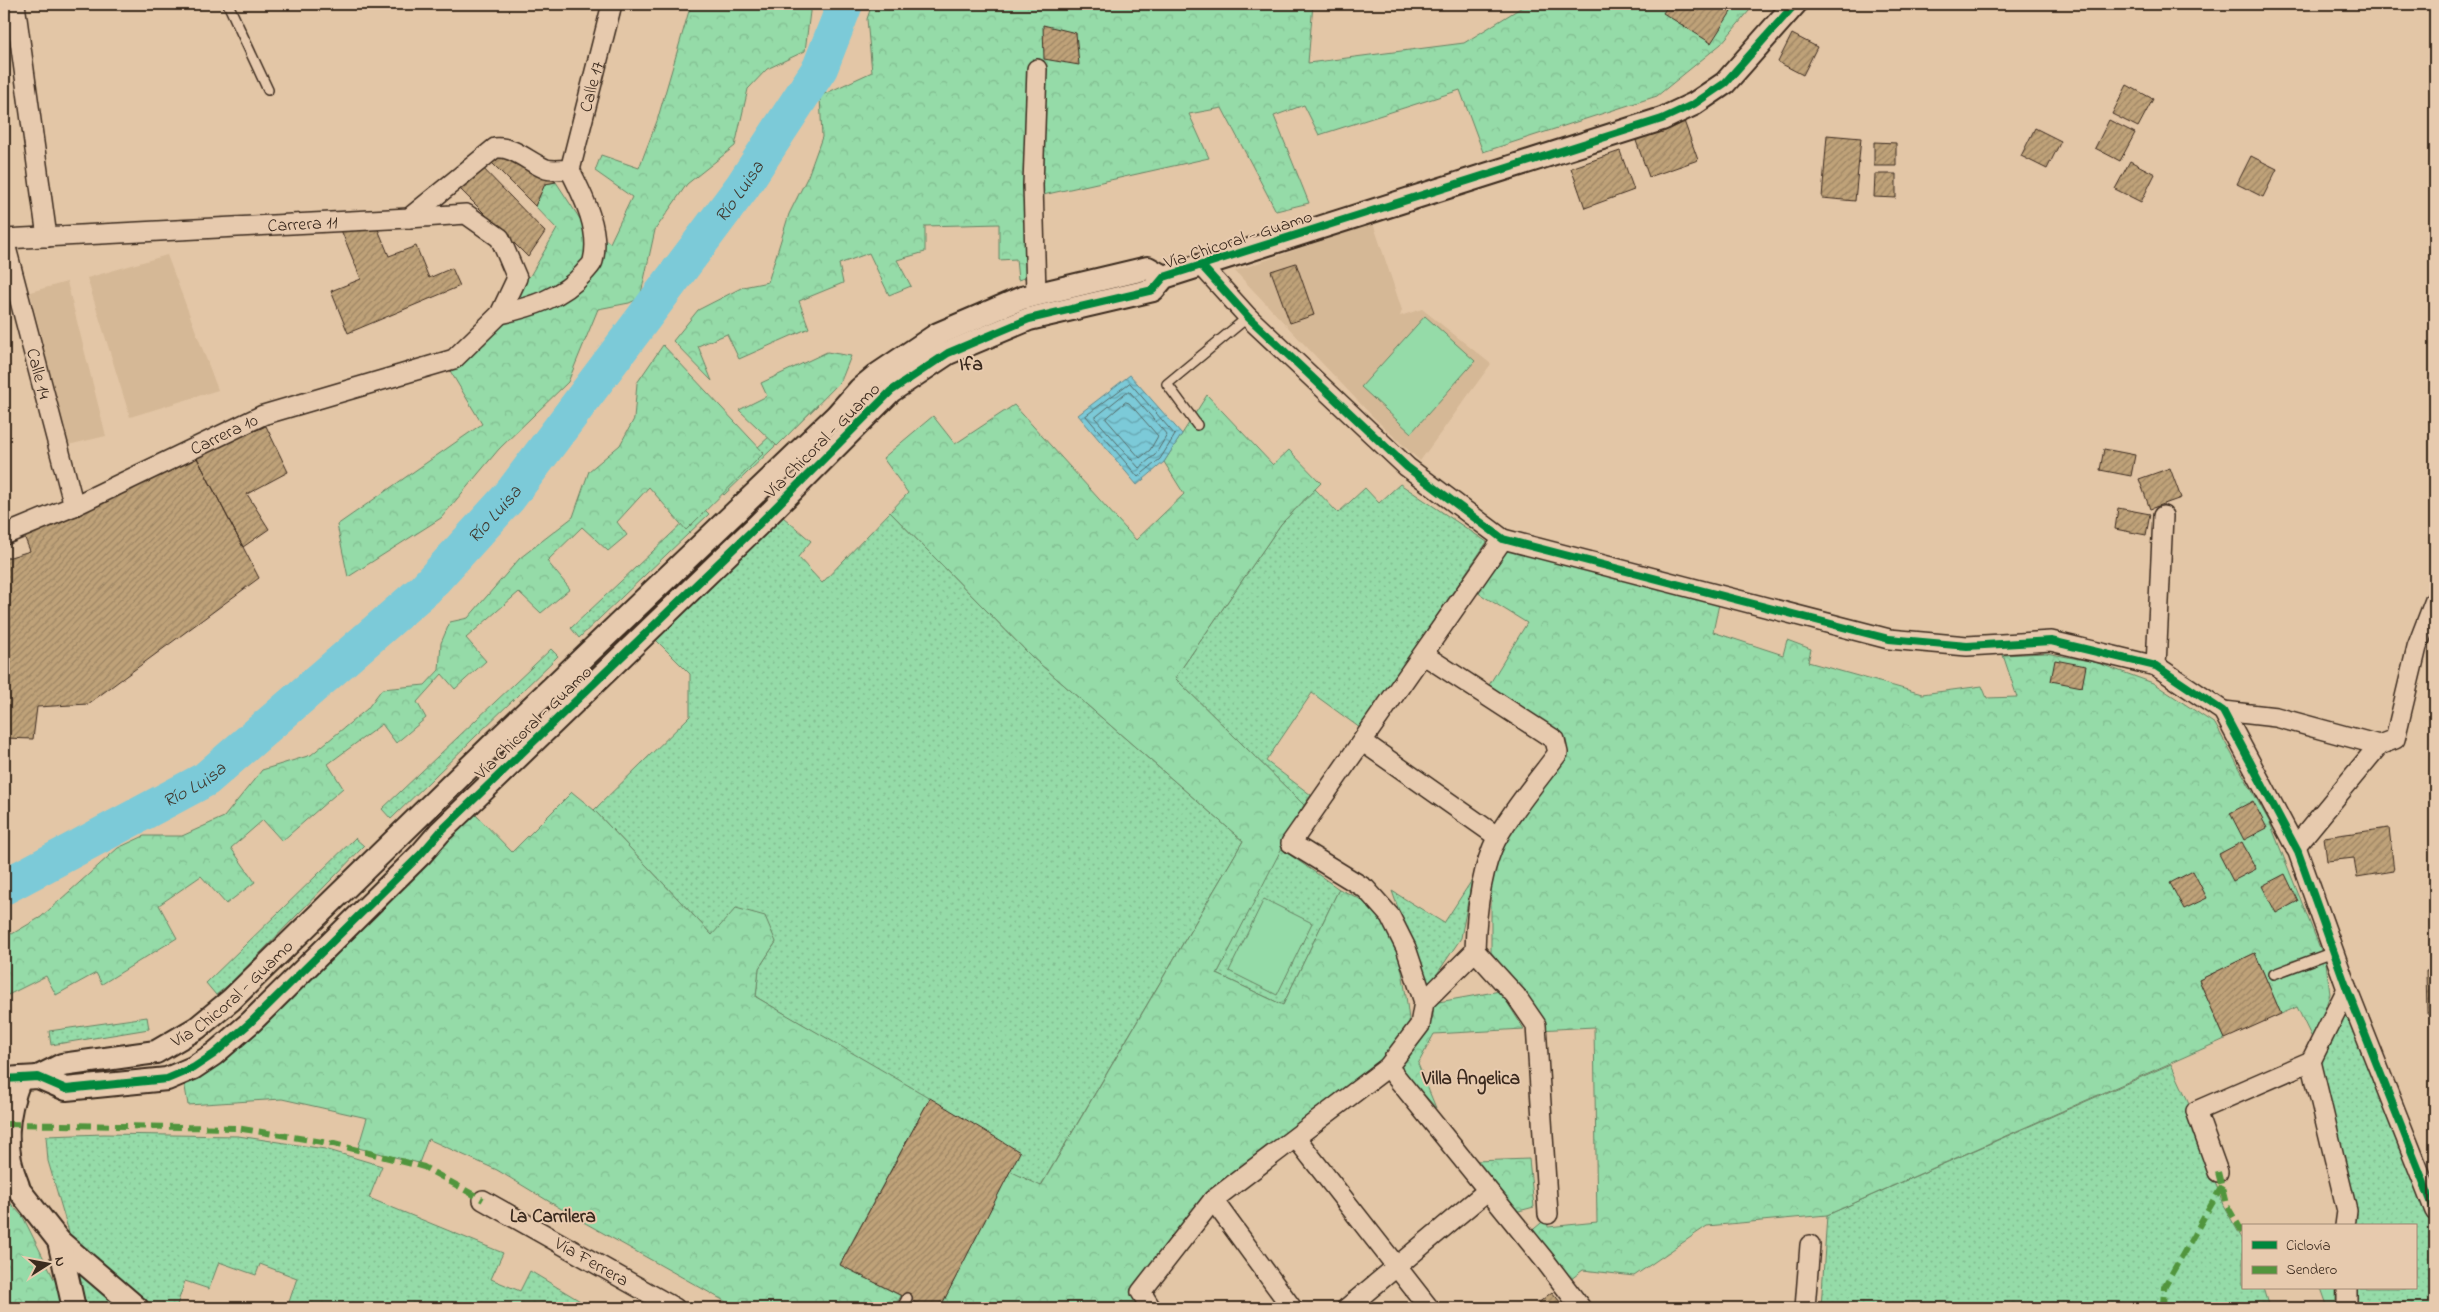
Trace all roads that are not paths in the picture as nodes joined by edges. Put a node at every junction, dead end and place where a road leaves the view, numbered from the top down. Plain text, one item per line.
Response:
1 (14, 4) edge
2 (228, 4) edge
3 (612, 4) edge
4 (1795, 4) edge
5 (1037, 69) dead end
6 (268, 90) dead end
7 (570, 170) junction
8 (409, 218) junction
9 (48, 237) junction
10 (4, 240) edge
11 (1202, 266) junction
12 (1164, 277) junction
13 (1029, 295) junction
14 (500, 314) junction
15 (1248, 317) junction
16 (1029, 319) junction
17 (843, 424) junction
18 (1197, 425) dead end
19 (74, 506) junction
20 (2163, 516) dead end
21 (728, 520) junction
22 (4, 535) edge
23 (744, 537) junction
24 (1503, 539) junction
25 (2435, 600) edge
26 (587, 656) junction
27 (1424, 656) junction
28 (2156, 666) junction
29 (605, 674) junction
30 (2223, 711) junction
31 (1363, 742) junction
32 (2379, 745) junction
33 (403, 834) junction
34 (1498, 837) junction
35 (2295, 847) junction
36 (422, 854) junction
37 (1475, 951) junction
38 (2333, 952) junction
39 (2274, 974) dead end
40 (2347, 989) junction
41 (1424, 1002) junction
42 (2311, 1061) junction
43 (1388, 1067) junction
44 (21, 1078) edge
45 (1296, 1138) junction
46 (4, 1171) edge
47 (2218, 1172) dead end
48 (20, 1190) junction
49 (1487, 1191) junction
50 (483, 1200) dead end
51 (1213, 1200) junction
52 (2435, 1211) edge
53 (1548, 1214) dead end
54 (2345, 1224) edge
55 (59, 1241) junction
56 (1810, 1245) dead end
57 (1397, 1267) junction
58 (2347, 1290) edge
59 (907, 1298) dead end
60 (74, 1308) edge
61 (137, 1308) edge
62 (675, 1308) edge
63 (902, 1308) edge
64 (1151, 1308) edge
65 (1292, 1308) edge
66 (1347, 1308) edge
67 (1429, 1308) edge
68 (1581, 1308) edge
69 (1806, 1308) edge
70 (2347, 1308) edge

1 - 9 street
2 - 6 lane
3 - 7 street, Calle 17
4 - 11 street, Vía Chicoral - Guamo
5 - 13 street
7 - 8 street
7 - 14 street
8 - 9 street, Carrera 11
8 - 14 street, Carrera 11
9 - 10 street, Carrera 11
10 - 19 street, Calle 14
11 - 12 street, Vía Chicoral - Guamo
11 - 15 street
12 - 13 street, Vía Chicoral - Guamo
12 - 16 street, Vía Chicoral - Guamo
13 - 16 street
13 - 17 street, Vía Chicoral - Guamo
14 - 19 street, Carrera 10
15 - 18 lane
15 - 24 street
16 - 17 street, Vía Chicoral - Guamo
17 - 21 street, Vía Chicoral - Guamo
17 - 23 street, Vía Chicoral - Guamo
19 - 22 street, Carrera 10
20 - 28 street
21 - 23 street
21 - 26 street, Vía Chicoral - Guamo
23 - 29 street, Vía Chicoral - Guamo
24 - 27 street
24 - 28 street
25 - 32 street
26 - 29 street
26 - 33 street, Vía Chicoral - Guamo
27 - 31 street
27 - 34 street
28 - 30 street
29 - 36 street, Vía Chicoral - Guamo
30 - 32 street
30 - 35 street
31 - 34 street
31 - 41 street
32 - 35 street
33 - 36 street
33 - 44 street, Vía Chicoral - Guamo
34 - 37 street
35 - 38 street
36 - 44 street, Vía Chicoral - Guamo
37 - 41 street
37 - 53 street
38 - 39 lane
38 - 40 street
40 - 42 street
40 - 52 street
41 - 43 street
42 - 47 street
42 - 54 street
43 - 45 street
43 - 49 street
44 - 48 street
45 - 51 street
45 - 57 street
46 - 48 street
48 - 55 street
49 - 57 street
49 - 68 street
50 - 62 street, Vía Ferrera
51 - 64 street
51 - 65 street
55 - 60 street
55 - 61 street
56 - 69 street
57 - 66 street
57 - 67 street
58 - 70 street
59 - 63 lane

